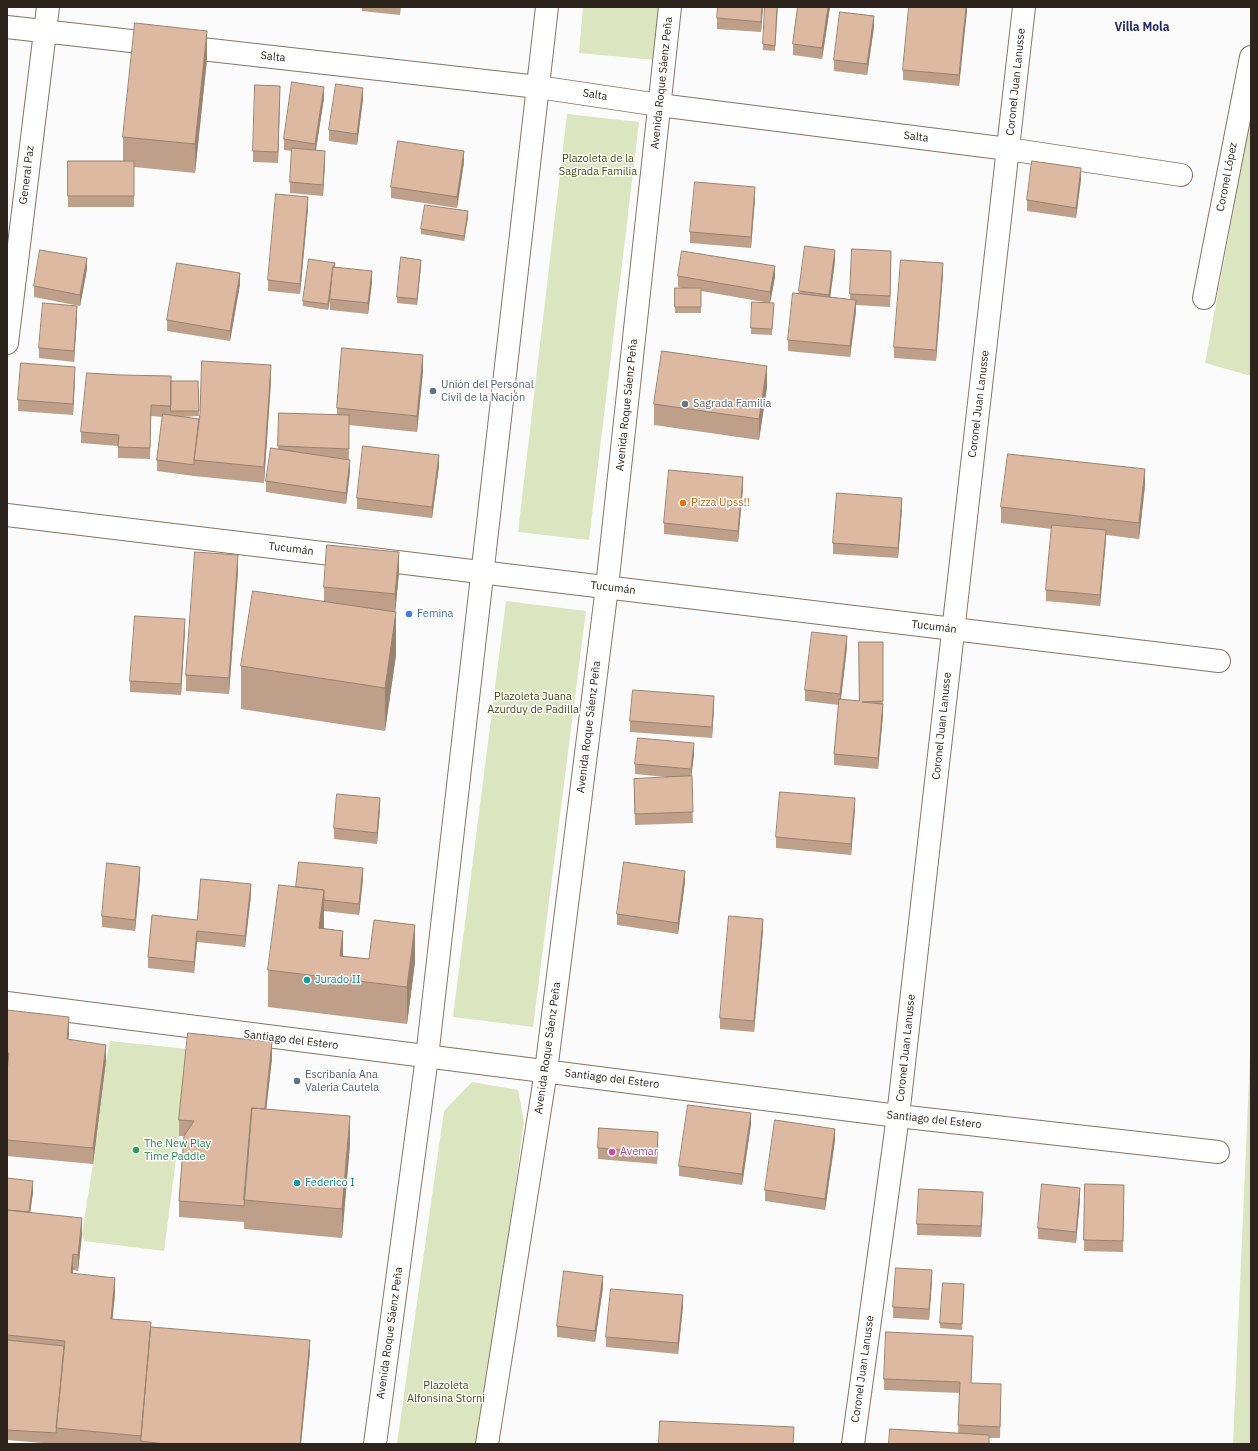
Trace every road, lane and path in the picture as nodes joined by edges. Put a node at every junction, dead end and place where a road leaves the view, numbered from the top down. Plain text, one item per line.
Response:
1 (48, 7) edge
2 (547, 7) edge
3 (670, 7) edge
4 (1024, 7) edge
5 (7, 27) edge
6 (45, 32) junction
7 (1251, 57) edge
8 (538, 87) junction
9 (660, 105) junction
10 (1008, 149) junction
11 (1181, 174) dead end
12 (1204, 298) dead end
13 (7, 343) edge
14 (7, 516) edge
15 (482, 572) junction
16 (607, 587) junction
17 (953, 629) junction
18 (1219, 661) dead end
19 (7, 1003) edge
20 (427, 1057) junction
21 (546, 1070) junction
22 (898, 1116) junction
23 (1218, 1152) dead end
24 (375, 1444) edge
25 (487, 1444) edge
26 (853, 1444) edge

1 - 6 street, General Paz
2 - 8 street, Avenida Roque Sáenz Peña
3 - 9 street, Avenida Roque Sáenz Peña
4 - 10 street, Coronel Juan Lanusse
5 - 6 street, Salta
6 - 8 street, Salta
6 - 13 street, General Paz
7 - 12 street, Coronel López
8 - 9 street, Salta
8 - 15 street, Avenida Roque Sáenz Peña
9 - 10 street, Salta
9 - 16 street, Avenida Roque Sáenz Peña
10 - 11 street, Salta
10 - 17 street, Coronel Juan Lanusse
14 - 15 street, Tucumán
15 - 16 street, Tucumán
15 - 20 street, Avenida Roque Sáenz Peña
16 - 17 street, Tucumán
16 - 21 street, Avenida Roque Sáenz Peña
17 - 18 street, Tucumán
17 - 22 street, Coronel Juan Lanusse
19 - 20 street, Santiago del Estero
20 - 21 street, Santiago del Estero
20 - 24 street, Avenida Roque Sáenz Peña
21 - 22 street, Santiago del Estero
21 - 25 street, Avenida Roque Sáenz Peña
22 - 23 street, Santiago del Estero
22 - 26 street, Coronel Juan Lanusse

